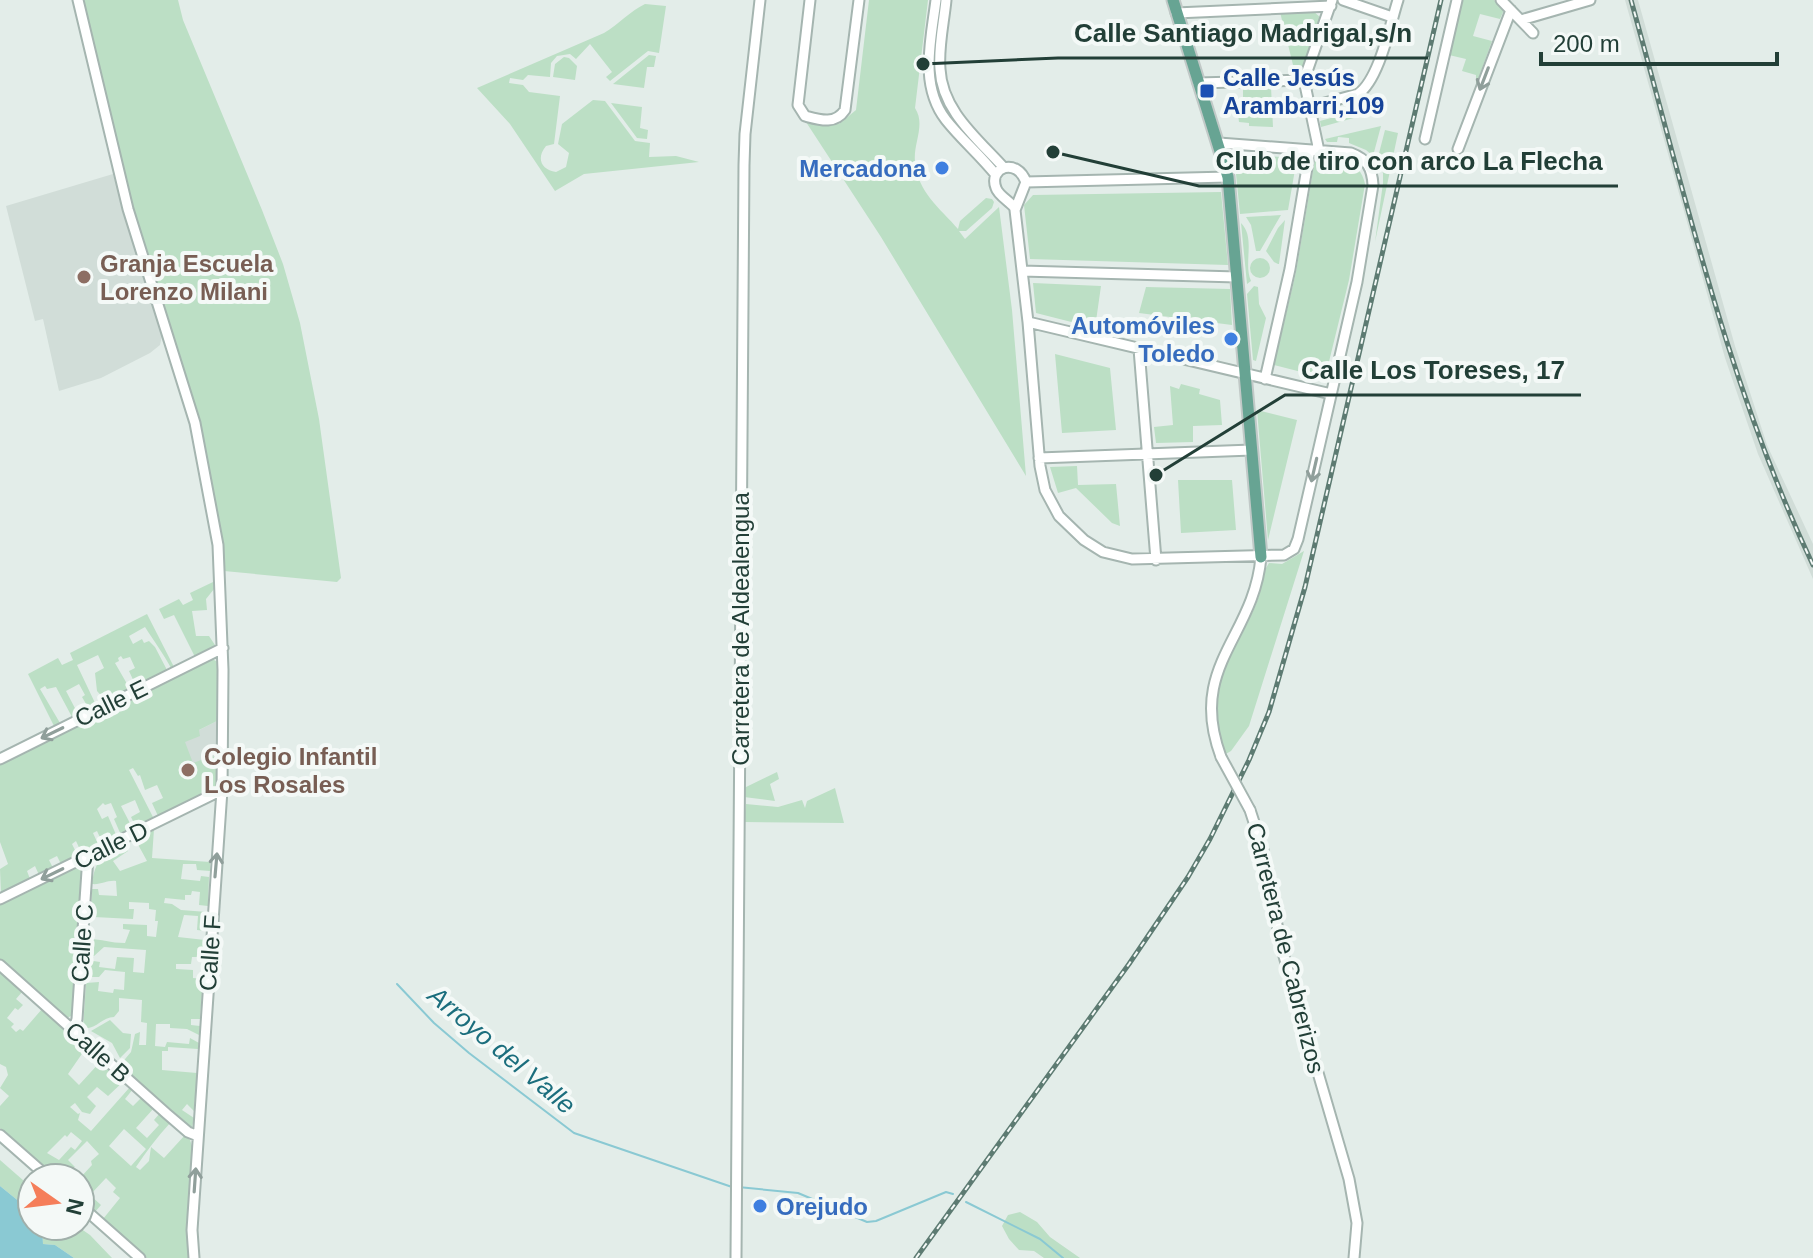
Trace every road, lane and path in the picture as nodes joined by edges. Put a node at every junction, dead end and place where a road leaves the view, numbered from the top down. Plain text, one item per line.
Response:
1 (78, 0) edge
2 (760, 0) edge
3 (810, 0) edge
4 (859, 0) edge
5 (936, 0) edge
6 (946, 0) edge
7 (1173, 0) edge
8 (1343, 0) edge
9 (1398, 0) edge
10 (1457, 0) edge
11 (1501, 0) edge
12 (1590, 0) edge
13 (1332, 3) edge
14 (1312, 8) junction
15 (1511, 10) junction
16 (1176, 13) junction
17 (1392, 17) junction
18 (1326, 19) junction
19 (1521, 20) junction
20 (1533, 33) dead end
21 (1304, 80) junction
22 (1198, 83) junction
23 (1310, 107) junction
24 (1425, 139) dead end
25 (1219, 143) junction
26 (1458, 149) dead end
27 (1315, 150) junction
28 (1000, 171) junction
29 (1228, 177) junction
30 (1026, 182) junction
31 (1021, 194) junction
32 (1004, 197) junction
33 (1014, 207) junction
34 (1022, 271) junction
35 (1237, 277) junction
36 (1028, 322) junction
37 (1139, 349) junction
38 (1245, 374) junction
39 (1265, 379) junction
40 (1331, 394) junction
41 (1252, 450) junction
42 (1146, 454) junction
43 (1039, 458) junction
44 (1261, 557) junction
45 (1156, 560) junction
46 (223, 648) junction
47 (0, 759) edge
48 (222, 790) junction
49 (88, 856) junction
50 (0, 899) edge
51 (0, 965) edge
52 (74, 1030) junction
53 (0, 1135) edge
54 (198, 1136) junction
55 (31, 1162) edge
56 (96, 1219) edge
57 (140, 1258) edge
58 (194, 1258) edge
59 (736, 1258) edge
60 (1354, 1258) edge

1 - 46 street, Calle F
2 - 59 street, Carretera de Aldealengua
3 - 4 street
5 - 28 street
6 - 28 street
7 - 16 main road
8 - 17 street
9 - 17 street
10 - 24 street
11 - 15 street
12 - 19 street
13 - 14 street
13 - 18 street
14 - 16 street
14 - 18 street
15 - 19 street
15 -> 26 street
16 - 22 main road
17 - 23 street
18 - 21 street
19 - 20 street
21 - 22 street
21 - 23 street
22 - 25 main road
23 - 27 street
25 - 27 street
25 - 29 main road
27 - 39 street
27 - 40 street
28 - 30 street
28 - 32 street
29 - 30 street
29 - 35 main road
30 - 31 street
31 - 32 street
31 - 33 street
32 - 33 street
33 - 34 street
34 - 35 street
34 - 36 street
35 - 38 main road
36 - 37 street
36 - 43 street
37 - 38 street
37 - 42 street
38 - 39 street
38 - 41 main road
39 - 40 street
40 -> 44 street
41 - 42 street
41 - 44 main road
42 - 43 street
42 - 45 street
43 - 45 street
44 - 45 street
44 - 60 street, Carretera de Cabrerizos, bridge
46 -> 47 street, Calle E
46 - 48 street, Calle F
48 - 49 street, Calle D
54 -> 48 street, Calle F
49 -> 50 street, Calle D
49 - 52 street, Calle C
51 - 52 street, Calle B
52 - 54 street, Calle B
53 - 55 street
58 -> 54 street, Calle F
56 - 57 street

